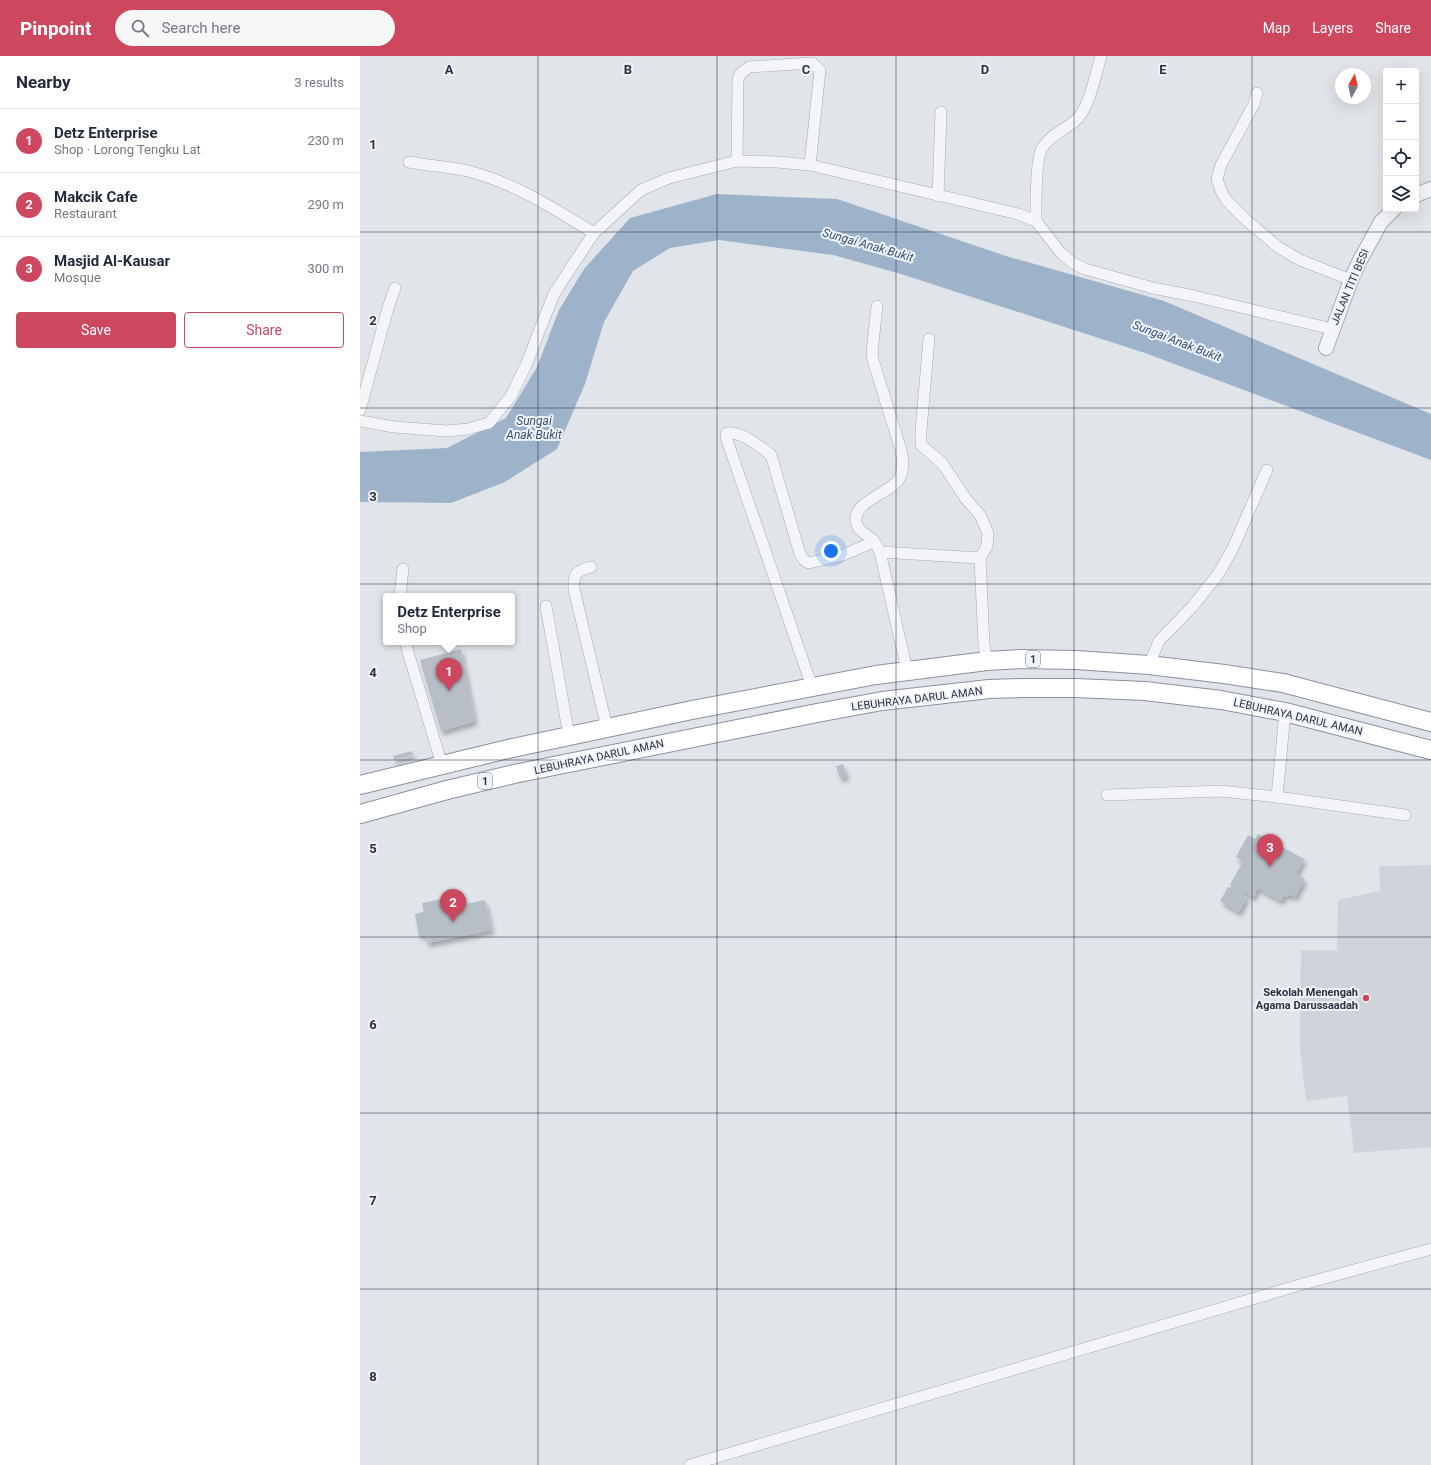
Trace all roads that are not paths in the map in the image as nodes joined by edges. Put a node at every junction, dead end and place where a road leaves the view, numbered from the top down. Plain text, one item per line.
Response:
1 (1101, 56) edge
2 (1257, 93) dead end
3 (941, 112) dead end
4 (737, 161) junction
5 (409, 162) dead end
6 (810, 165) junction
7 (1431, 189) edge
8 (1419, 195) edge
9 (938, 196) junction
10 (1391, 212) edge
11 (1036, 221) junction
12 (594, 233) junction
13 (1351, 280) junction
14 (395, 288) dead end
15 (877, 306) dead end
16 (1332, 329) junction
17 (929, 339) dead end
18 (1326, 348) dead end
19 (360, 410) edge
20 (360, 421) edge
21 (1267, 470) dead end
22 (874, 542) junction
23 (880, 552) junction
24 (980, 558) junction
25 (590, 566) dead end
26 (403, 569) dead end
27 (400, 593) edge
28 (546, 606) dead end
29 (406, 645) edge
30 (987, 660) junction
31 (1149, 664) junction
32 (907, 670) junction
33 (812, 687) junction
34 (692, 710) junction
35 (1285, 712) junction
36 (634, 722) junction
37 (1431, 722) edge
38 (607, 728) junction
39 (730, 731) junction
40 (569, 736) junction
41 (674, 742) junction
42 (1431, 750) edge
43 (442, 765) junction
44 (360, 785) edge
45 (1107, 795) dead end
46 (1277, 797) junction
47 (360, 814) edge
48 (1405, 815) dead end
49 (1431, 1250) edge
50 (690, 1465) edge

1 - 11 street
2 - 13 street
3 - 9 street
4 - 6 street
4 - 6 street
4 - 12 street
5 - 12 street
6 - 9 street
7 - 8 street
9 - 11 street
10 - 13 street, JALAN TITI BESI
11 - 16 street
12 - 20 street
13 - 16 street, JALAN TITI BESI
14 - 19 street
15 - 22 street
16 - 18 street, JALAN TITI BESI
17 - 24 street
21 - 31 street
22 - 23 street
22 - 33 street
23 - 24 street
23 - 32 street
24 - 30 street
25 - 38 street
26 - 27 street
28 - 40 street
29 - 43 street
30 - 31 highway, 1
30 - 32 highway, 1
31 - 37 highway, 1
32 - 33 highway, 1
33 - 34 highway, 1
34 - 36 highway, 1
34 - 39 highway
35 - 39 highway, LEBUHRAYA DARUL AMAN / 1
35 - 42 highway, LEBUHRAYA DARUL AMAN / 1
35 - 46 street
36 - 38 highway, 1
36 - 41 highway
38 - 40 highway, 1
39 - 41 highway, LEBUHRAYA DARUL AMAN / 1
40 - 43 highway, 1
41 - 47 highway, LEBUHRAYA DARUL AMAN / 1
43 - 44 highway, 1
45 - 46 street
46 - 48 street
49 - 50 street

